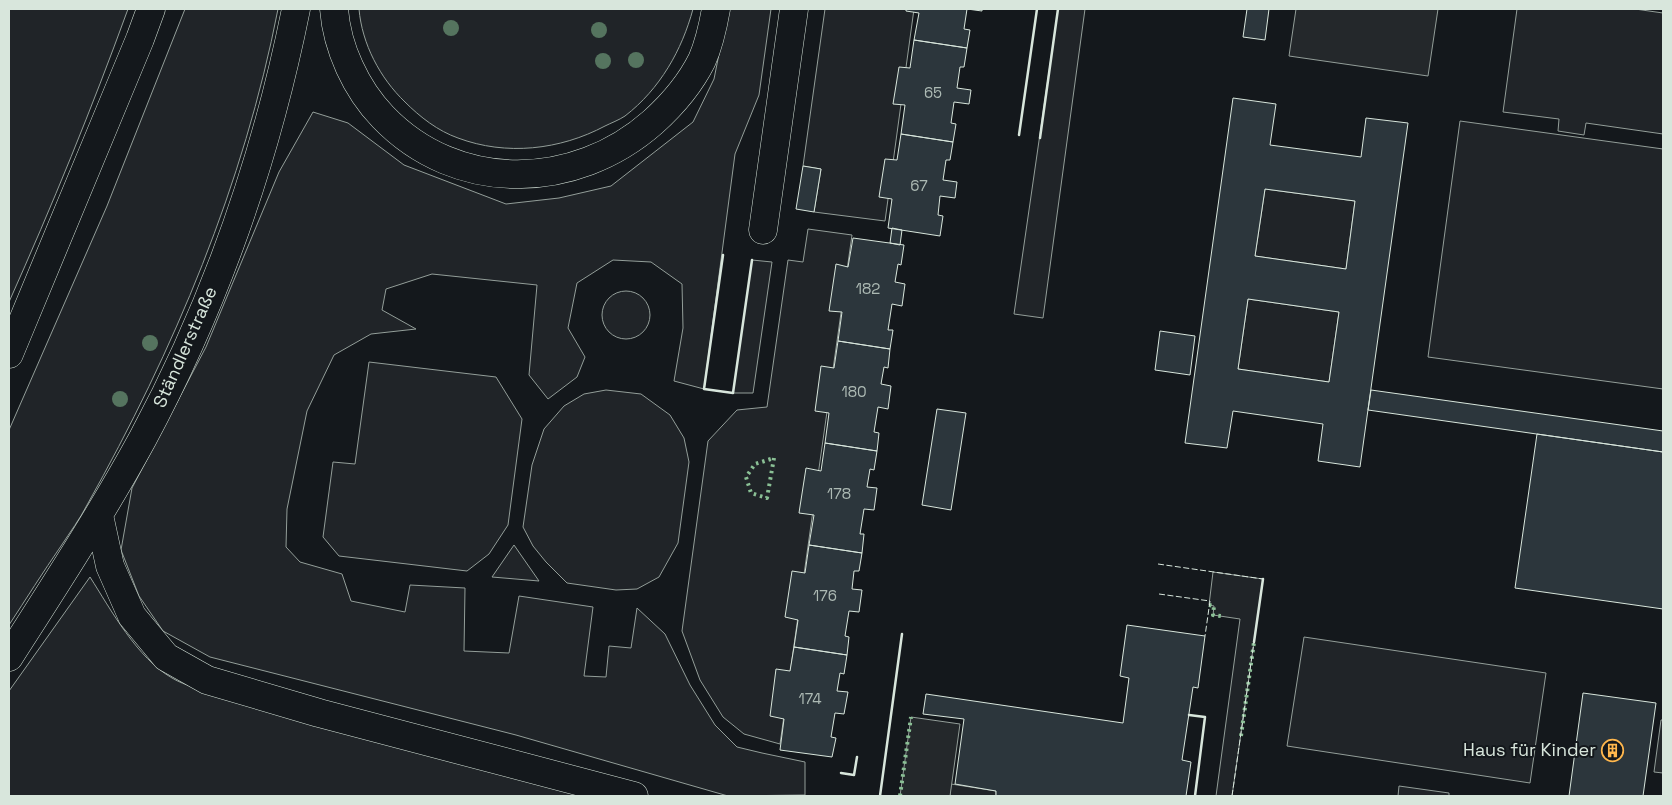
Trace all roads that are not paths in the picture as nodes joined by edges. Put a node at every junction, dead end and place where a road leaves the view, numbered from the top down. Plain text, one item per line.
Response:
1 (151, 9) edge
2 (296, 9) edge
3 (334, 9) edge
4 (716, 9) edge
5 (794, 9) edge
6 (762, 230) dead end
7 (9, 354) edge
8 (100, 515) junction
9 (9, 657) edge
10 (634, 796) edge

1 - 7 main road
2 - 8 main road, Ständlerstraße
3 - 4 main road
5 - 6 main road
8 - 9 main road, Ständlerstraße
8 - 10 main road

